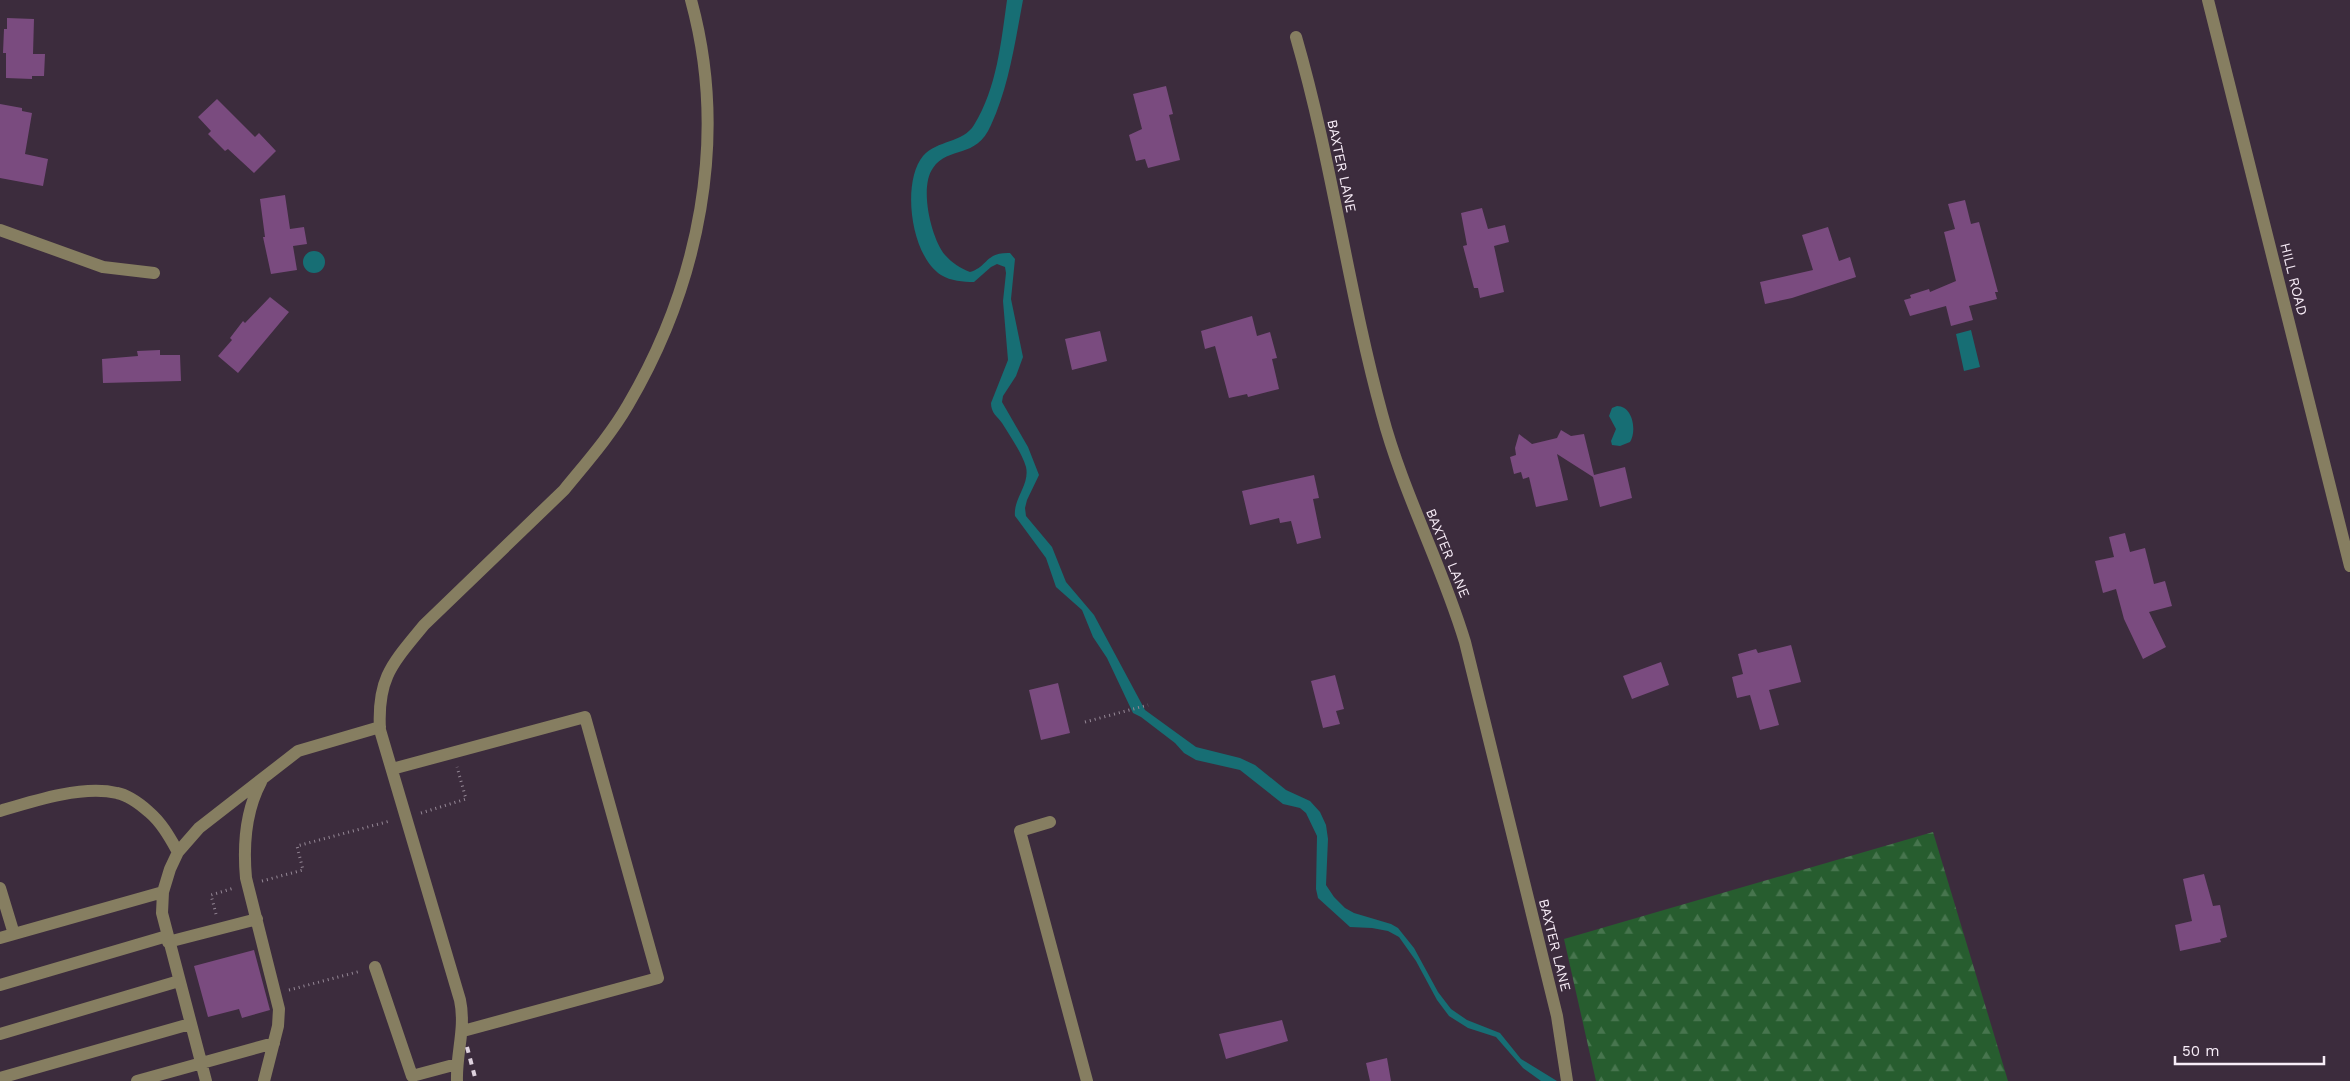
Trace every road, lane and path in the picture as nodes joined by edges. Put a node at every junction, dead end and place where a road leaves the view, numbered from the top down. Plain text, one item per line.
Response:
1 (690, 0) edge
2 (2208, 0) edge
3 (1296, 37) dead end
4 (0, 230) edge
5 (154, 273) dead end
6 (2350, 566) edge
7 (1148, 705) dead end
8 (1085, 722) dead end
9 (380, 727) junction
10 (453, 753) junction
11 (392, 769) junction
12 (263, 779) junction
13 (0, 811) edge
14 (406, 817) junction
15 (1050, 822) dead end
16 (178, 852) junction
17 (257, 882) dead end
18 (239, 887) dead end
19 (0, 889) edge
20 (163, 892) junction
21 (257, 919) junction
22 (218, 921) dead end
23 (14, 934) junction
24 (0, 938) edge
25 (168, 939) junction
26 (375, 967) joint
27 (179, 981) junction
28 (0, 985) edge
29 (277, 994) junction
30 (190, 1024) junction
31 (463, 1031) junction
32 (0, 1034) edge
33 (274, 1043) junction
34 (201, 1062) junction
35 (457, 1064) junction
36 (0, 1078) edge
37 (1566, 1078) edge
38 (137, 1081) edge
39 (206, 1081) edge
40 (264, 1081) edge
41 (457, 1081) edge
42 (1087, 1081) edge

1 - 9 street
2 - 6 street, HILL ROAD
3 - 37 street, BAXTER LANE
4 - 5 street
7 - 8 path
9 - 11 street
9 - 12 street
10 - 11 street
10 - 14 path
10 - 31 street
11 - 14 street
12 - 16 street
12 - 21 street
13 - 16 street
14 - 17 path
14 - 31 street
15 - 42 street
16 - 20 street
18 - 22 path
19 - 23 street
20 - 23 street
20 - 25 street
21 - 25 street
21 - 29 street
23 - 24 street
25 - 27 street
25 - 28 street
26 - 29 path
26 - 35 street
27 - 30 street
27 - 32 street
29 - 33 street
30 - 34 street
30 - 36 street
31 - 35 street
33 - 34 street
33 - 40 street
34 - 38 street
34 - 39 street
35 - 41 street

